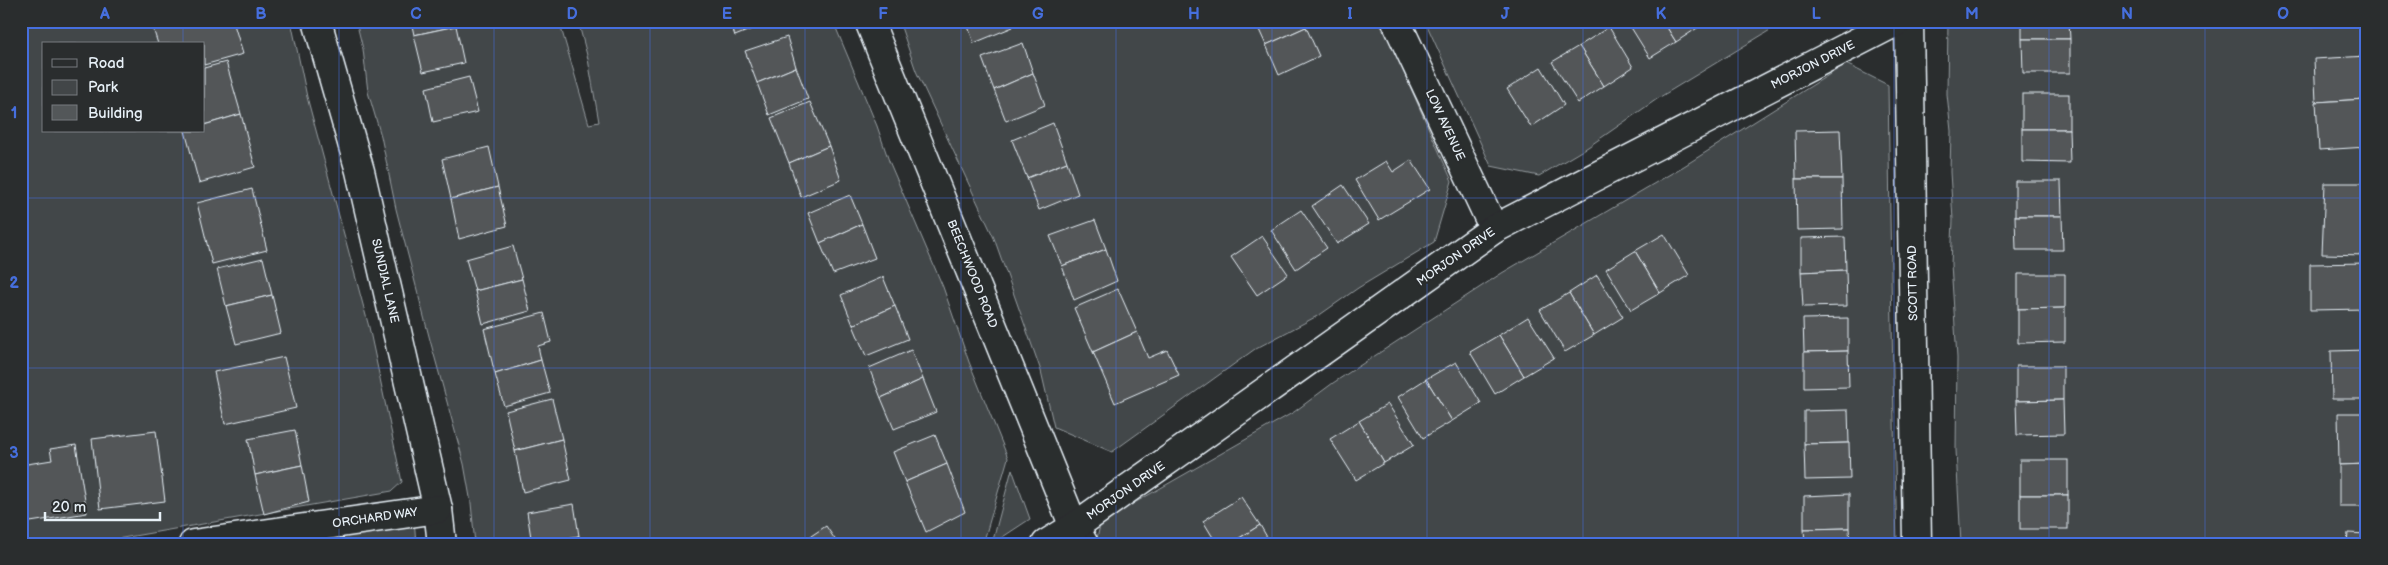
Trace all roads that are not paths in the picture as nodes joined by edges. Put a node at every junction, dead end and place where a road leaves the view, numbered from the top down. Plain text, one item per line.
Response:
1 (316, 21) edge
2 (869, 21) edge
3 (1396, 21) edge
4 (1898, 21) edge
5 (1910, 21) edge
6 (1494, 229) junction
7 (438, 509) junction
8 (1079, 535) edge
9 (193, 544) edge
10 (442, 544) edge
11 (1046, 544) edge
12 (1918, 544) edge

1 - 7 street, SUNDIAL LANE
2 - 8 street, BEECHWOOD ROAD
3 - 6 street, LOW AVENUE
4 - 6 street, MORJON DRIVE
5 - 12 street, SCOTT ROAD
6 - 8 street, MORJON DRIVE
7 - 9 street, ORCHARD WAY
7 - 10 street, SUNDIAL LANE
8 - 11 street, MORJON DRIVE

